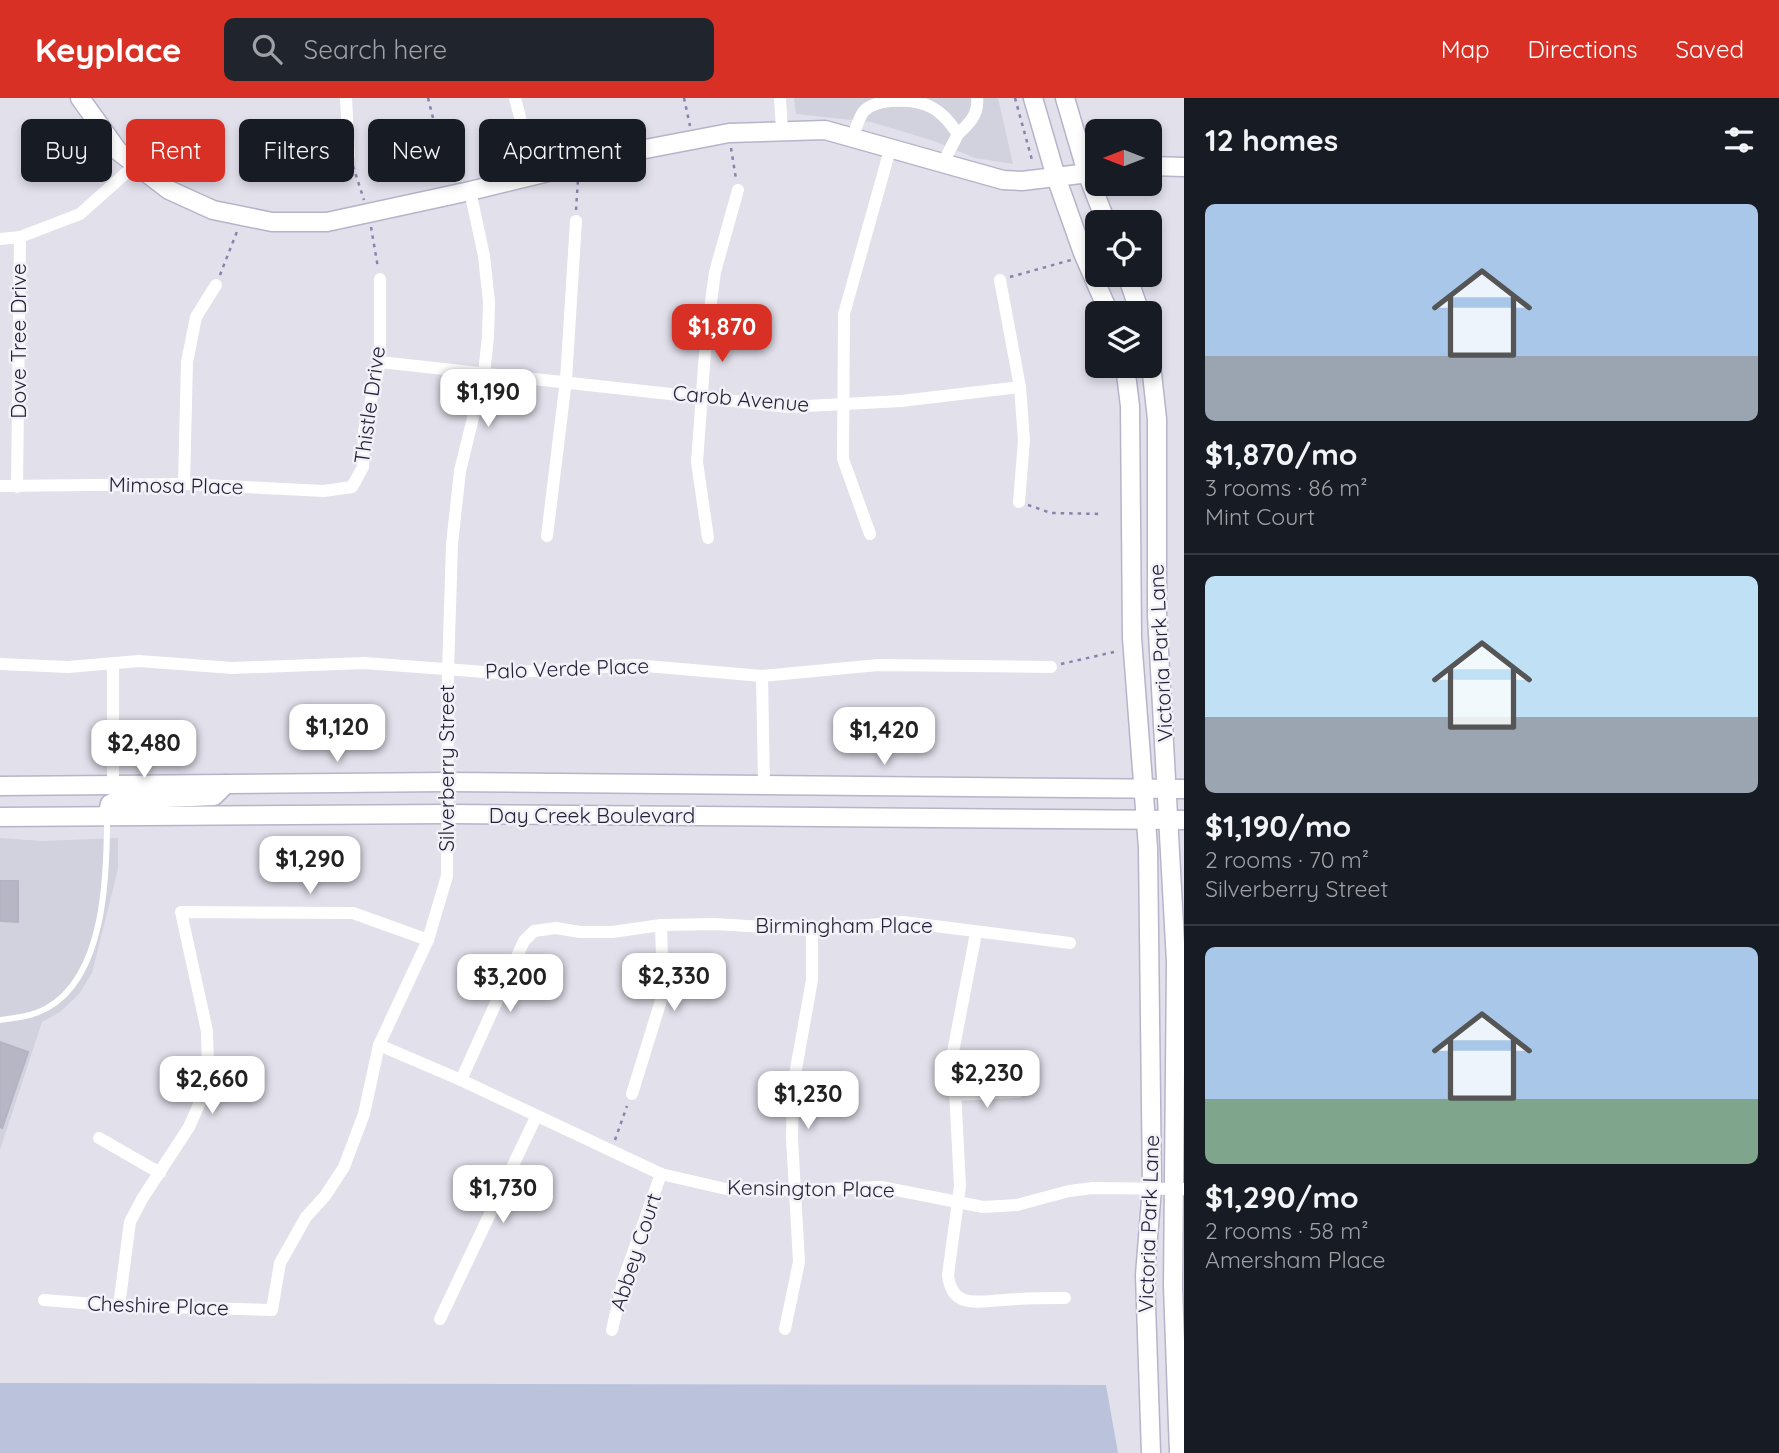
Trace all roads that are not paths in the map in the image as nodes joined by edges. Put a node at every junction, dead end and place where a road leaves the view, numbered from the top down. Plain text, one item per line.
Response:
1 (80, 98) edge
2 (346, 98) edge
3 (515, 98) edge
4 (780, 98) edge
5 (976, 98) edge
6 (1033, 98) edge
7 (1065, 98) edge
8 (347, 119) edge
9 (520, 119) edge
10 (782, 131) junction
11 (958, 134) junction
12 (853, 136) junction
13 (891, 146) junction
14 (1085, 154) edge
15 (126, 156) edge
16 (942, 164) junction
17 (1162, 166) edge
18 (1184, 167) edge
19 (126, 173) edge
20 (1085, 174) edge
21 (1056, 177) junction
22 (158, 182) edge
23 (738, 190) road end
24 (461, 193) junction
25 (576, 221) road end
26 (20, 237) junction
27 (0, 239) edge
28 (380, 279) dead end
29 (1000, 280) road end
30 (216, 285) road end
31 (1104, 301) edge
32 (380, 362) junction
33 (484, 373) junction
34 (1126, 378) edge
35 (1152, 378) edge
36 (566, 380) junction
37 (1020, 387) junction
38 (703, 397) junction
39 (842, 405) junction
40 (184, 484) junction
41 (0, 486) edge
42 (17, 486) junction
43 (352, 487) joint
44 (1019, 502) road end
45 (870, 534) dead end
46 (547, 536) dead end
47 (708, 538) dead end
48 (113, 663) junction
49 (0, 664) edge
50 (1051, 667) road end
51 (447, 671) junction
52 (762, 676) junction
53 (447, 782) junction
54 (226, 784) junction
55 (113, 785) junction
56 (764, 785) junction
57 (0, 786) edge
58 (1144, 788) junction
59 (1175, 789) edge
60 (447, 814) junction
61 (107, 816) junction
62 (0, 817) edge
63 (1146, 820) junction
64 (1176, 820) edge
65 (661, 926) junction
66 (812, 930) junction
67 (976, 933) junction
68 (428, 940) junction
69 (1070, 943) dead end
70 (0, 1020) edge
71 (379, 1045) junction
72 (461, 1080) junction
73 (1018, 1092) dead end
74 (632, 1094) road end
75 (955, 1096) junction
76 (536, 1117) junction
77 (99, 1138) dead end
78 (160, 1173) junction
79 (661, 1174) junction
80 (1152, 1188) junction
81 (1179, 1189) edge
82 (795, 1190) junction
83 (959, 1202) junction
84 (1065, 1298) dead end
85 (44, 1300) dead end
86 (119, 1307) junction
87 (272, 1310) joint
88 (440, 1319) dead end
89 (785, 1329) dead end
90 (612, 1330) dead end
91 (1151, 1453) edge
92 (1179, 1453) edge

1 - 15 street
2 - 8 street
3 - 9 street
4 - 10 street
5 - 11 street
6 - 21 street
7 - 14 street
10 - 12 street
10 - 24 street
11 - 12 street
11 - 16 street
12 - 13 street
13 - 16 street
13 - 39 street
16 - 21 street
17 - 18 street
19 - 26 street
20 - 21 street
21 - 31 street
22 - 24 street
23 - 38 street
24 - 33 street, Silverberry Street
25 - 36 street
26 - 27 street
26 - 42 street, Dove Tree Drive
28 - 32 street, Thistle Drive
29 - 37 street
30 - 40 street
32 - 33 street, Carob Avenue
32 - 43 street, Thistle Drive
33 - 36 street, Carob Avenue
33 - 51 street, Silverberry Street
34 - 58 street, Victoria Park Lane
35 - 59 street, Victoria Park Lane
36 - 38 street, Carob Avenue
36 - 46 street
37 - 39 street, Carob Avenue
37 - 44 street
38 - 39 street, Carob Avenue
38 - 47 street
39 - 45 street
40 - 42 street, Mimosa Place
40 - 43 street, Mimosa Place
41 - 42 street, Mimosa Place
48 - 49 street, Palo Verde Place
48 - 51 street, Palo Verde Place
48 - 55 street
50 - 52 street, Palo Verde Place
51 - 52 street, Palo Verde Place
51 - 53 street, Silverberry Street
52 - 56 street
53 - 54 street, Day Creek Boulevard
53 - 56 street, Day Creek Boulevard
53 - 60 street, Silverberry Street
54 - 55 street, Day Creek Boulevard
54 - 61 street
55 - 57 street, Day Creek Boulevard
56 - 58 street, Day Creek Boulevard
58 - 59 street, Day Creek Boulevard
58 - 63 street, Victoria Park Lane
59 - 64 street, Victoria Park Lane
60 - 61 street, Day Creek Boulevard
60 - 63 street, Day Creek Boulevard
60 - 68 street, Silverberry Street
61 - 62 street, Day Creek Boulevard
61 - 70 lane
63 - 64 street, Day Creek Boulevard
63 - 80 street, Victoria Park Lane
64 - 81 street, Victoria Park Lane
65 - 66 street, Birmingham Place
65 - 72 street, Birmingham Place
65 - 74 street
66 - 67 street, Birmingham Place
66 - 82 street
67 - 69 street, Birmingham Place
67 - 75 street
68 - 71 street, Silverberry Street
68 - 78 street
71 - 72 street, Kensington Place
71 - 87 street, Silverberry Street
72 - 76 street, Kensington Place
73 - 75 street
75 - 83 street
76 - 79 street, Kensington Place
76 - 88 street
77 - 78 street
78 - 86 street
79 - 82 street, Kensington Place
79 - 90 street, Abbey Court
80 - 81 street, Kensington Place
80 - 83 street, Kensington Place
80 - 91 street, Victoria Park Lane
81 - 92 street, Victoria Park Lane
82 - 83 street, Kensington Place
82 - 89 street
83 - 84 street
85 - 86 street, Cheshire Place
86 - 87 street, Cheshire Place

